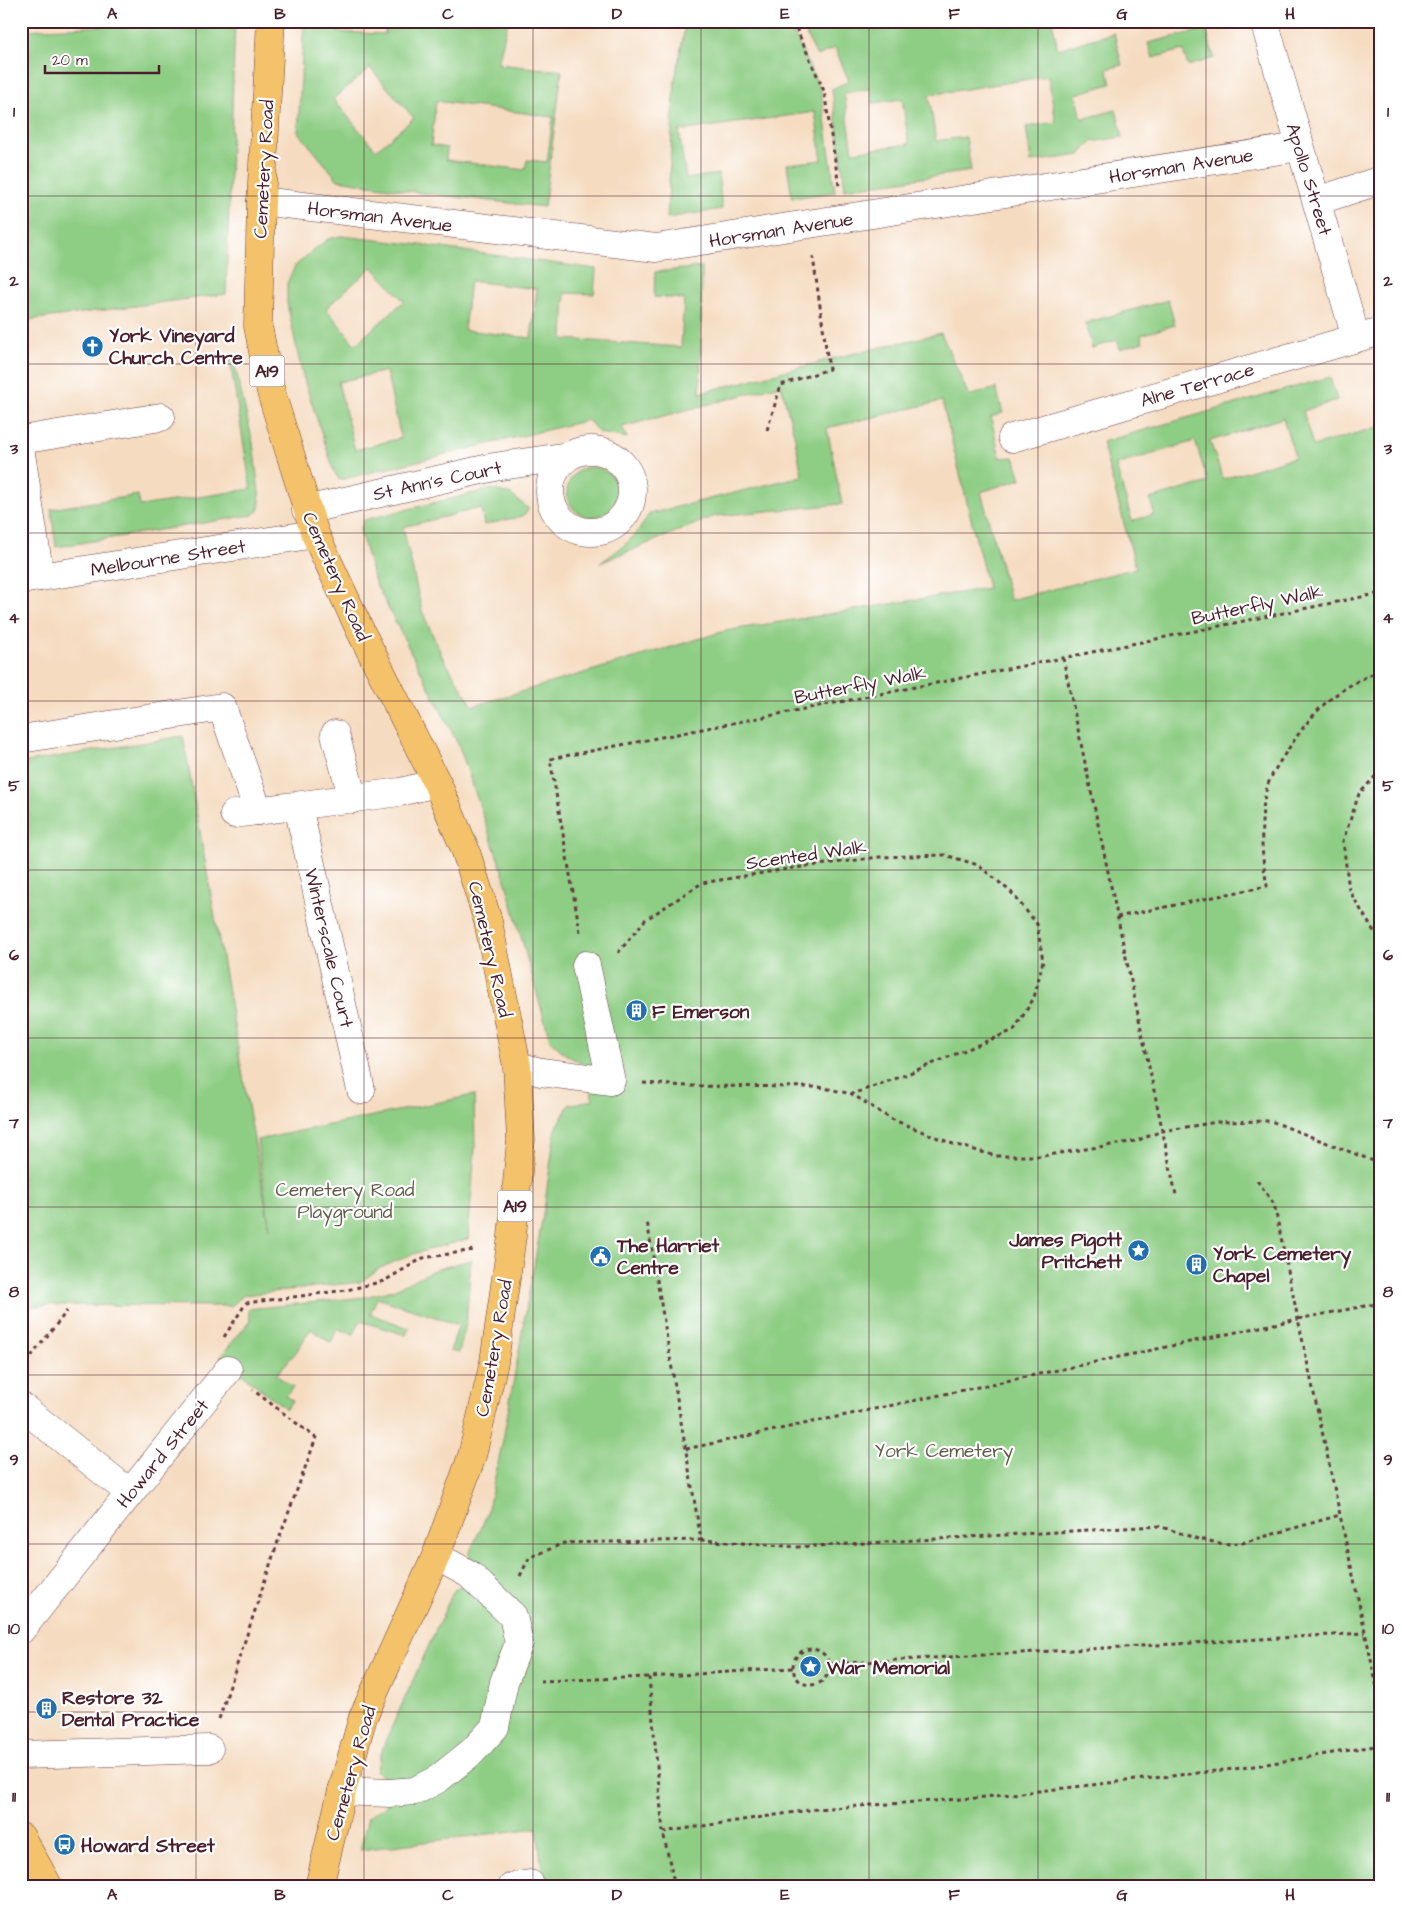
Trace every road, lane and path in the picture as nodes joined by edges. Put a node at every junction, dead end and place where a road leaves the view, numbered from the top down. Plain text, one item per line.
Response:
1 (271, 21) edge
2 (794, 21) edge
3 (1264, 21) edge
4 (1300, 147) junction
5 (1381, 180) edge
6 (261, 201) junction
7 (1317, 201) junction
8 (844, 219) junction
9 (805, 225) junction
10 (1368, 334) edge
11 (161, 417) dead end
12 (767, 430) dead end
13 (1012, 438) dead end
14 (21, 440) edge
15 (21, 454) edge
16 (569, 456) dead end
17 (311, 522) junction
18 (31, 579) edge
19 (1381, 593) edge
20 (1063, 658) junction
21 (1381, 670) edge
22 (335, 734) dead end
23 (21, 739) edge
24 (1381, 770) edge
25 (437, 783) junction
26 (352, 799) junction
27 (298, 806) junction
28 (1117, 917) junction
29 (1381, 936) edge
30 (588, 971) junction
31 (517, 1066) junction
32 (611, 1081) junction
33 (361, 1090) dead end
34 (852, 1094) junction
35 (1162, 1131) junction
36 (1381, 1164) edge
37 (1256, 1179) dead end
38 (1176, 1195) dead end
39 (647, 1221) dead end
40 (512, 1236) junction
41 (1381, 1303) edge
42 (67, 1311) dead end
43 (1298, 1319) junction
44 (21, 1369) edge
45 (228, 1370) junction
46 (21, 1406) edge
47 (686, 1449) junction
48 (130, 1493) junction
49 (1340, 1515) junction
50 (701, 1540) junction
51 (436, 1556) junction
52 (513, 1616) junction
53 (21, 1630) edge
54 (1365, 1633) junction
55 (829, 1664) junction
56 (794, 1668) junction
57 (649, 1677) junction
58 (504, 1682) junction
59 (1381, 1706) edge
60 (1381, 1745) edge
61 (209, 1749) joint
62 (21, 1755) edge
63 (342, 1791) junction
64 (663, 1832) junction
65 (21, 1837) edge
66 (49, 1887) edge
67 (319, 1887) edge
68 (674, 1887) edge

1 - 6 main road, Cemetery Road / A19
2 - 8 path
3 - 4 street, Apollo Street
4 - 7 street, Apollo Street
4 - 8 street, Horsman Avenue
5 - 7 street
6 - 9 street, Horsman Avenue
6 - 17 main road, Cemetery Road / A19
7 - 10 street, Apollo Street
8 - 9 street, Horsman Avenue
9 - 12 path
10 - 13 street, Alne Terrace
11 - 14 street
15 - 18 street
16 - 17 street, St Ann's Court
17 - 18 street, Melbourne Street
17 - 25 main road, Cemetery Road / A19
19 - 20 path, Butterfly Walk
20 - 28 path
20 - 30 path, Butterfly Walk
21 - 28 path
22 - 26 street
23 - 27 street
24 - 29 path
25 - 26 street
25 - 31 main road, Cemetery Road / A19
26 - 27 street
27 - 33 street, Winterscale Court
28 - 35 path
30 - 32 street
30 - 34 path, Scented Walk
31 - 32 street
31 - 40 main road, Cemetery Road / A19
32 - 34 path
34 - 35 path
35 - 36 path
35 - 38 path
37 - 43 path
39 - 47 path
40 - 45 path
40 - 51 main road, Cemetery Road / A19
41 - 43 path
42 - 44 path
43 - 47 path
43 - 49 path
45 - 48 street, Howard Street
45 - 61 path
46 - 48 street
47 - 50 path
48 - 53 street, Howard Street
49 - 50 path
49 - 54 path
50 - 52 path
51 - 52 street
51 - 63 main road, Cemetery Road / A19
52 - 58 street
54 - 55 path
54 - 59 path
55 - 56 path
55 - 56 path
56 - 57 path
57 - 58 path
57 - 64 path
58 - 63 street
60 - 64 path
61 - 62 street
63 - 67 main road, Cemetery Road / A19
64 - 68 path
65 - 66 main road

